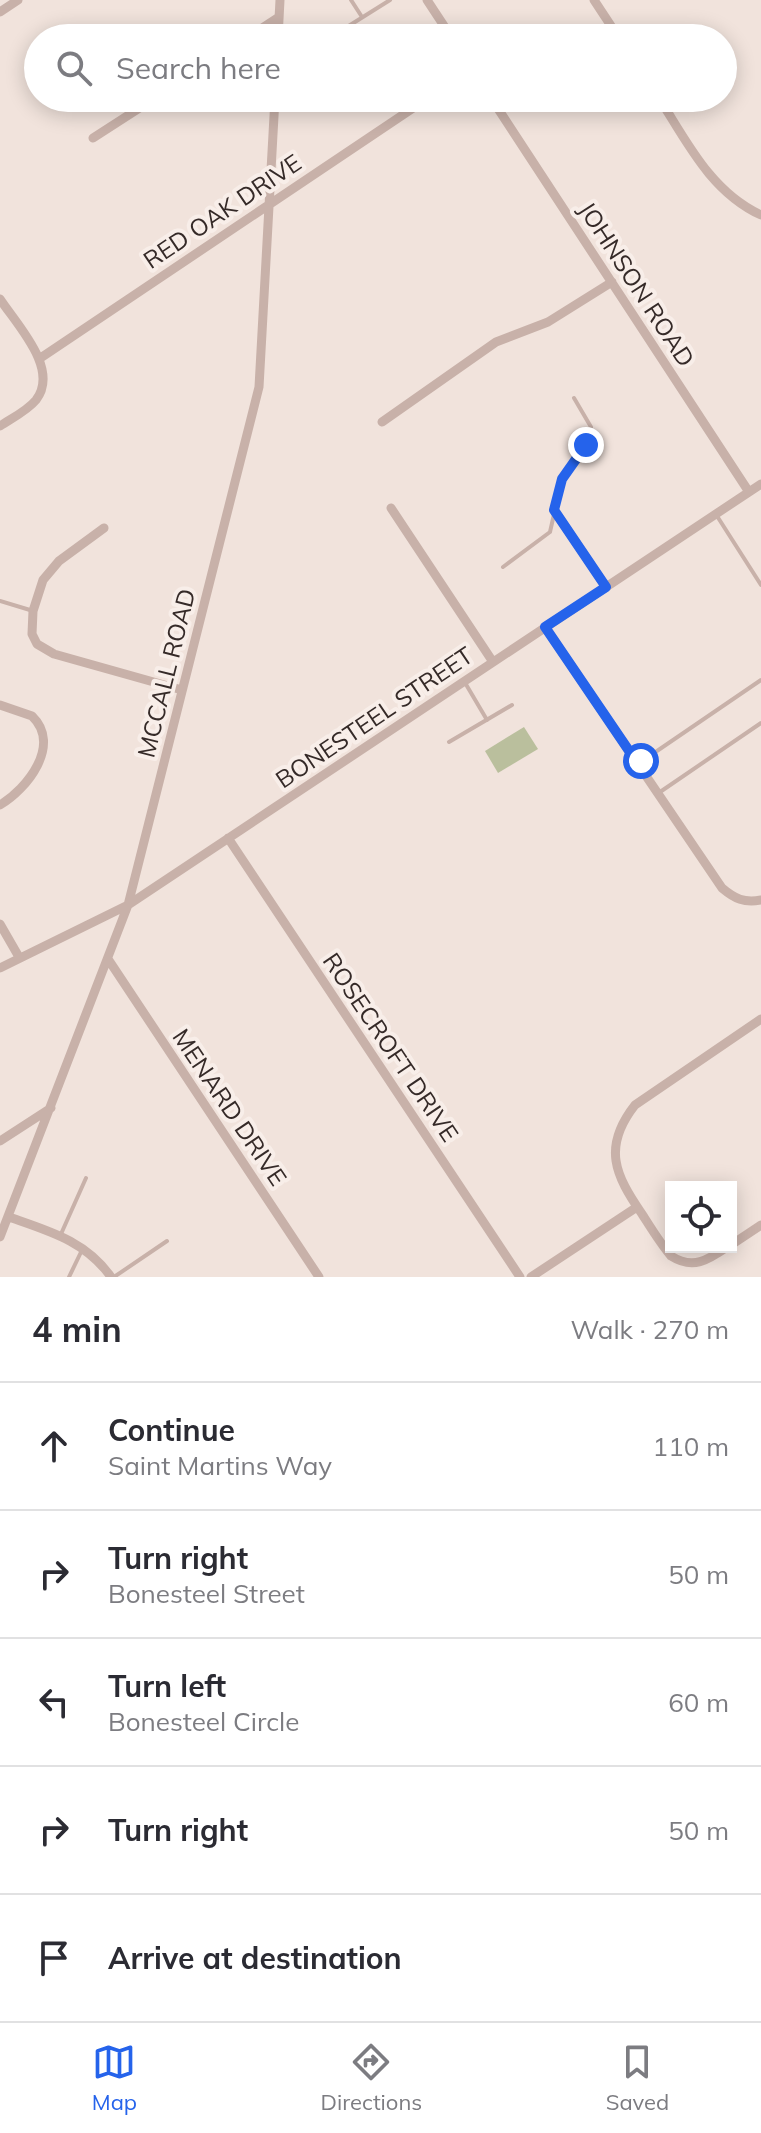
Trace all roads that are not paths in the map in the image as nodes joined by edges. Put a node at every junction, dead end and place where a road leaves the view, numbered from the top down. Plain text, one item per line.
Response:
1 (18, 0) edge
2 (280, 0) edge
3 (351, 0) edge
4 (390, 0) edge
5 (427, 0) edge
6 (594, 0) edge
7 (0, 12) edge
8 (279, 17) junction
9 (362, 17) junction
10 (268, 24) edge
11 (279, 24) edge
12 (352, 24) edge
13 (443, 24) edge
14 (610, 24) edge
15 (133, 112) edge
16 (274, 112) edge
17 (407, 112) edge
18 (500, 112) edge
19 (668, 112) edge
20 (93, 138) dead end
21 (269, 203) junction
22 (761, 215) edge
23 (612, 282) junction
24 (0, 299) edge
25 (39, 359) junction
26 (574, 398) dead end
27 (382, 422) dead end
28 (0, 426) edge
29 (761, 484) edge
30 (749, 492) junction
31 (391, 508) dead end
32 (554, 510) junction
33 (715, 514) junction
34 (104, 528) dead end
35 (503, 567) dead end
36 (761, 585) edge
37 (606, 587) junction
38 (0, 601) edge
39 (33, 611) junction
40 (545, 627) junction
41 (493, 662) junction
42 (761, 680) edge
43 (464, 681) junction
44 (182, 690) junction
45 (0, 705) edge
46 (512, 705) dead end
47 (487, 720) junction
48 (761, 723) edge
49 (449, 742) dead end
50 (638, 764) junction
51 (658, 794) junction
52 (0, 805) edge
53 (228, 838) junction
54 (761, 900) edge
55 (128, 905) junction
56 (0, 924) edge
57 (19, 957) junction
58 (108, 959) junction
59 (0, 968) edge
60 (761, 1019) edge
61 (51, 1108) junction
62 (0, 1141) edge
63 (86, 1178) dead end
64 (637, 1207) junction
65 (9, 1217) junction
66 (761, 1225) edge
67 (60, 1236) junction
68 (0, 1237) edge
69 (167, 1241) dead end
70 (737, 1241) edge
71 (83, 1247) junction
72 (665, 1248) edge
73 (670, 1253) edge
74 (718, 1253) edge
75 (69, 1277) edge
76 (113, 1277) edge
77 (319, 1277) edge
78 (520, 1277) edge
79 (531, 1277) edge

1 - 7 street
2 - 8 street
3 - 9 lane
4 - 9 lane
5 - 13 street
6 - 14 street
8 - 10 street
8 - 11 street
9 - 12 lane
15 - 20 street
16 - 21 street, MCCALL ROAD
17 - 21 street, RED OAK DRIVE
18 - 23 street, JOHNSON ROAD
19 - 22 street
21 - 25 street, RED OAK DRIVE
21 - 44 street, MCCALL ROAD
23 - 27 street
23 - 30 street, JOHNSON ROAD
24 - 25 street
25 - 28 street
26 - 32 lane
29 - 30 street, BONESTEEL STREET
30 - 33 street, BONESTEEL STREET
31 - 41 street
32 - 35 lane
32 - 37 street
33 - 36 lane
33 - 37 street, BONESTEEL STREET
34 - 39 street
37 - 40 street, BONESTEEL STREET
38 - 39 lane
39 - 44 street
40 - 41 street, BONESTEEL STREET
40 - 50 street
41 - 43 street, BONESTEEL STREET
42 - 50 lane
43 - 47 lane
43 - 53 street, BONESTEEL STREET
44 - 55 street, MCCALL ROAD
45 - 52 street
46 - 47 lane
47 - 49 lane
48 - 51 lane
50 - 51 street
51 - 54 street
53 - 55 street, BONESTEEL STREET
53 - 78 street, ROSECROFT DRIVE
55 - 57 street, BONESTEEL STREET
55 - 58 street, MCCALL ROAD
56 - 57 street
57 - 59 street, BONESTEEL STREET
58 - 61 street, MCCALL ROAD
58 - 77 street, MENARD DRIVE
60 - 64 street
61 - 62 street
61 - 65 street, MCCALL ROAD
63 - 67 lane
64 - 72 street
64 - 79 street
65 - 67 street
65 - 68 street, MCCALL ROAD
66 - 70 street
67 - 71 street
69 - 76 lane
71 - 75 lane
71 - 76 street
73 - 74 street

